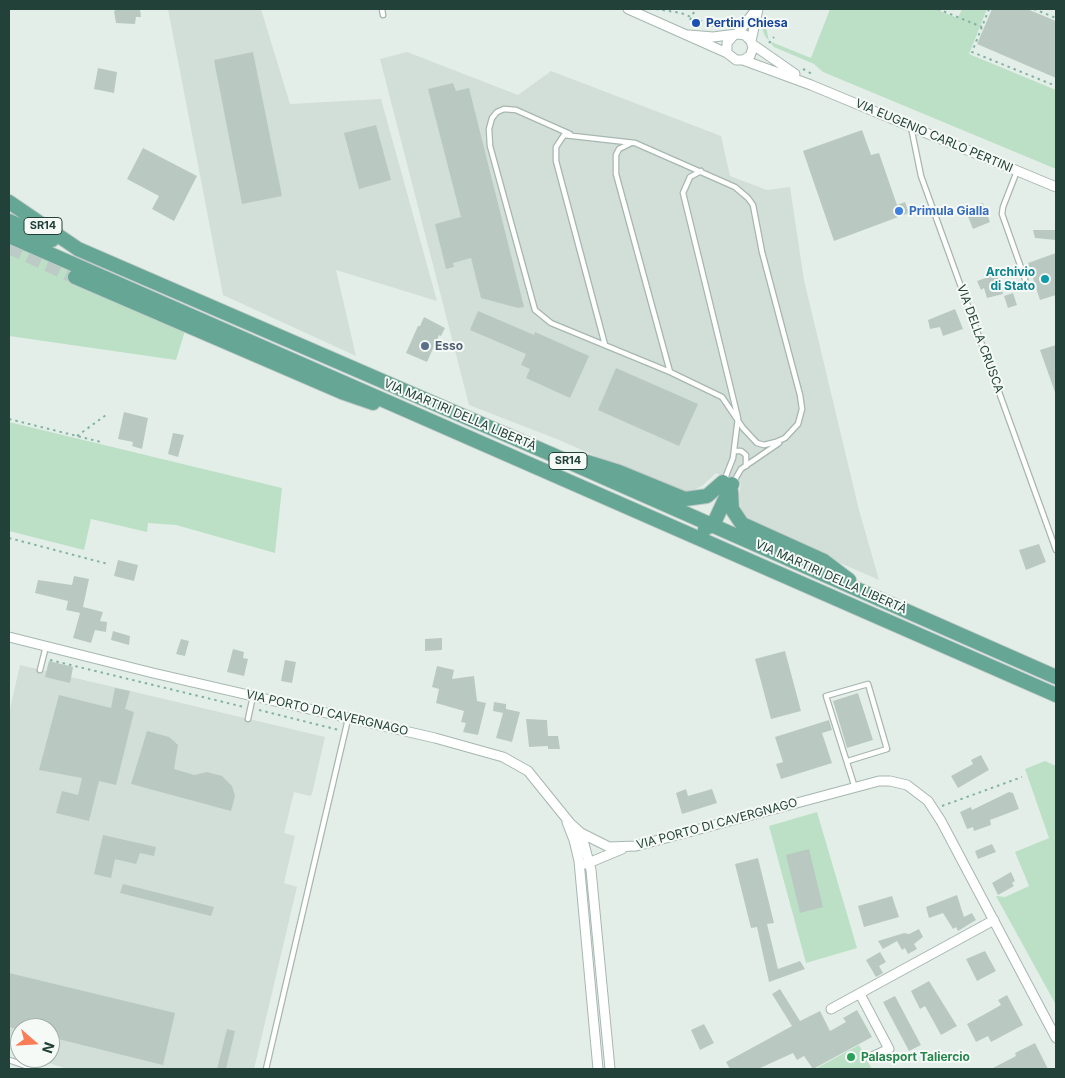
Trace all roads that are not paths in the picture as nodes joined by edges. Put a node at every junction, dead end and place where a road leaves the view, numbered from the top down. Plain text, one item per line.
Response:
1 (382, 9) edge
2 (628, 9) edge
3 (757, 9) edge
4 (383, 15) dead end
5 (689, 35) junction
6 (736, 35) junction
7 (752, 42) junction
8 (727, 53) junction
9 (743, 60) junction
10 (811, 85) junction
11 (911, 127) junction
12 (570, 134) junction
13 (635, 143) junction
14 (702, 171) junction
15 (1017, 171) junction
16 (1056, 187) edge
17 (9, 202) edge
18 (9, 221) edge
19 (9, 236) edge
20 (78, 249) junction
21 (75, 276) tunnel mouth
22 (1025, 279) dead end
23 (605, 345) junction
24 (670, 372) junction
25 (738, 418) junction
26 (456, 432) junction
27 (785, 438) junction
28 (734, 450) junction
29 (553, 455) junction
30 (746, 466) junction
31 (540, 469) junction
32 (728, 483) junction
33 (710, 525) junction
34 (1056, 550) edge
35 (862, 590) junction
36 (835, 597) junction
37 (9, 637) edge
38 (46, 646) junction
39 (40, 670) dead end
40 (1056, 677) edge
41 (1056, 695) edge
42 (253, 696) junction
43 (248, 719) dead end
44 (348, 719) junction
45 (848, 761) junction
46 (855, 788) junction
47 (563, 814) junction
48 (580, 833) junction
49 (626, 847) junction
50 (589, 862) junction
51 (580, 875) junction
52 (994, 920) junction
53 (860, 994) junction
54 (832, 1009) dead end
55 (1056, 1038) edge
56 (874, 1056) dead end
57 (9, 1060) edge
58 (35, 1069) edge
59 (266, 1069) edge
60 (598, 1069) edge
61 (610, 1069) edge

1 - 4 lane
2 - 5 street
3 - 6 street
3 - 7 street
5 - 6 street
5 - 8 street
6 - 7 street
6 - 8 street
7 - 9 street
7 - 10 street, VIA EUGENIO CARLO PERTINI
8 - 9 street
9 - 10 street, VIA EUGENIO CARLO PERTINI
10 - 11 street, VIA EUGENIO CARLO PERTINI
11 - 15 street, VIA EUGENIO CARLO PERTINI
11 - 34 lane, VIA DELLA CRUSCA
12 - 13 lane
12 - 23 lane
12 - 23 lane
13 - 14 lane
13 - 24 lane
14 - 25 lane
14 - 27 lane
15 - 16 street, VIA EUGENIO CARLO PERTINI
15 - 22 lane
17 - 20 main road, VIA MARTIRI DELLA LIBERTÀ / SR14
18 - 20 main road, SR14
19 - 26 main road, VIA MARTIRI DELLA LIBERTÀ / SR14
20 - 29 main road, VIA MARTIRI DELLA LIBERTÀ / SR14
21 - 26 main road, VIA MARTIRI DELLA LIBERTÀ / SR14
23 - 24 lane
24 - 25 lane
25 - 27 lane
25 - 28 lane
26 - 31 main road, VIA MARTIRI DELLA LIBERTÀ / SR14
27 - 30 lane
28 - 30 lane
28 - 32 lane
29 - 32 main road
29 - 33 main road, VIA MARTIRI DELLA LIBERTÀ / SR14
30 - 32 lane
31 - 33 main road
31 - 36 main road, VIA MARTIRI DELLA LIBERTÀ / SR14
32 - 33 main road
32 - 35 main road
33 - 35 main road, VIA MARTIRI DELLA LIBERTÀ / SR14
33 - 36 main road
35 - 40 main road, VIA MARTIRI DELLA LIBERTÀ / SR14
36 - 41 main road, VIA MARTIRI DELLA LIBERTÀ / SR14
37 - 38 street, VIA PORTO DI CAVERGNAGO
38 - 39 lane
38 - 42 street, VIA PORTO DI CAVERGNAGO
42 - 43 lane
42 - 44 street, VIA PORTO DI CAVERGNAGO
44 - 47 street, VIA PORTO DI CAVERGNAGO
44 - 59 lane
45 - 45 lane
45 - 46 lane
46 - 49 street, VIA PORTO DI CAVERGNAGO
46 - 52 street, VIA PORTO DI CAVERGNAGO
47 - 48 street, VIA PORTO DI CAVERGNAGO
47 - 51 street
48 - 49 street, VIA PORTO DI CAVERGNAGO
48 - 50 street
49 - 50 street
50 - 51 street
50 - 61 street
51 - 60 street
52 - 53 street
52 - 55 street, VIA PORTO DI CAVERGNAGO
53 - 54 street
53 - 56 street
57 - 58 lane

